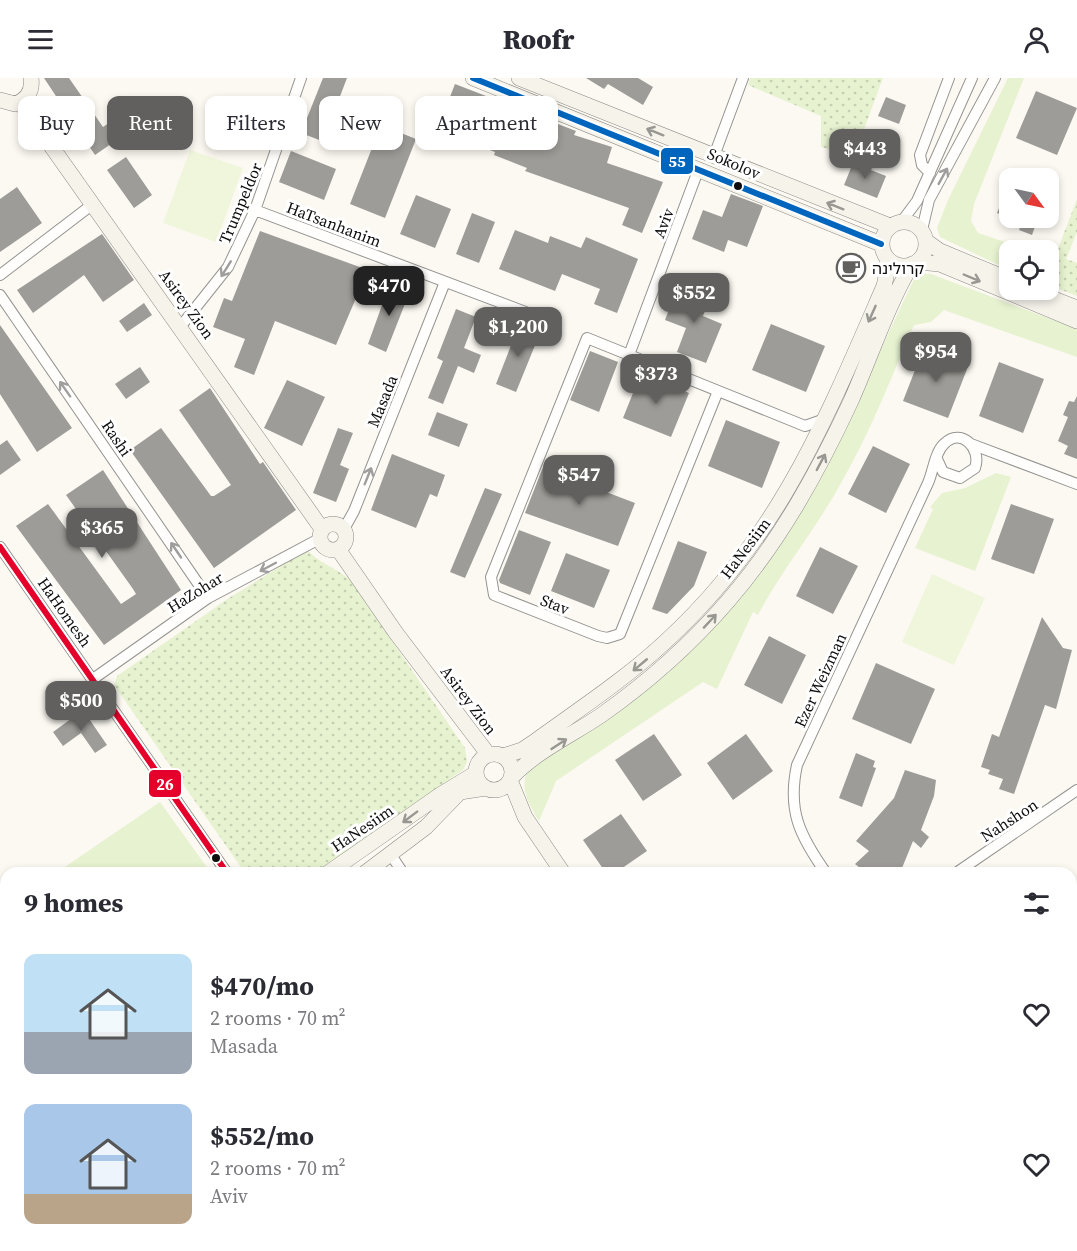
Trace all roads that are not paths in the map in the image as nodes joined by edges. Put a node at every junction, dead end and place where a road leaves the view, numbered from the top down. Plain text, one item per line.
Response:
1 (31, 78) edge
2 (301, 78) edge
3 (473, 78) edge
4 (519, 78) edge
5 (743, 78) edge
6 (949, 78) edge
7 (972, 78) edge
8 (995, 78) edge
9 (26, 96) edge
10 (0, 100) edge
11 (18, 102) edge
12 (54, 150) edge
13 (714, 156) junction
14 (699, 168) junction
15 (930, 173) junction
16 (93, 204) junction
17 (255, 210) junction
18 (896, 223) junction
19 (924, 236) junction
20 (884, 251) junction
21 (915, 263) junction
22 (0, 275) edge
23 (999, 275) edge
24 (445, 282) junction
25 (0, 295) edge
26 (1057, 300) edge
27 (1077, 308) edge
28 (536, 316) dead end
29 (1077, 321) edge
30 (181, 326) junction
31 (629, 355) junction
32 (718, 391) junction
33 (827, 417) junction
34 (806, 426) junction
35 (814, 444) junction
36 (971, 444) junction
37 (937, 459) junction
38 (1009, 460) junction
39 (975, 468) junction
40 (951, 477) junction
41 (1077, 484) edge
42 (919, 501) junction
43 (344, 529) junction
44 (321, 534) junction
45 (0, 547) edge
46 (339, 549) junction
47 (208, 598) junction
48 (93, 679) junction
49 (495, 755) junction
50 (476, 774) junction
51 (511, 779) junction
52 (489, 789) junction
53 (1077, 790) edge
54 (525, 817) junction
55 (391, 855) junction
56 (223, 867) edge
57 (337, 867) edge
58 (374, 867) edge
59 (399, 867) edge
60 (559, 867) edge
61 (822, 867) edge
62 (965, 867) edge

1 - 9 street
2 - 17 street, Trumpeldor
3 - 14 street, Sokolov
13 -> 4 street, Sokolov
5 - 13 street
6 - 15 street
7 - 15 street
19 -> 8 street
10 - 11 street
12 - 16 street, Asirey Zion
18 -> 13 street, Sokolov
14 - 20 street, Sokolov
14 - 31 street, Aviv
15 - 18 street
16 - 22 street
16 - 30 street, Asirey Zion
17 - 24 street, HaTsanhanim
17 -> 30 street, Trumpeldor
18 - 19 street
18 - 20 street
19 - 21 street
19 - 23 street
20 - 21 street
20 -> 33 street, HaNesiim
21 -> 29 street
51 -> 21 street, HaNesiim
24 - 28 street, HaTsanhanim
43 -> 24 street, Masada
47 -> 25 street, Rashi
26 - 27 street
30 - 44 street, Asirey Zion
31 - 32 street
31 - 32 street, Stav
32 - 34 street
33 - 34 street
33 - 35 street, HaNesiim
34 - 35 street
35 -> 49 street, HaNesiim
36 - 37 street
36 - 38 street
36 - 39 street
37 - 40 street
37 - 42 street, Ezer Weizman
38 - 39 street
38 - 41 street
39 - 40 street
40 - 42 street, Ezer Weizman
42 - 61 street, Ezer Weizman
43 - 44 street
43 - 46 street
44 - 46 street
44 -> 47 street, HaZohar
45 - 48 street, HaHomesh
46 - 49 street, Asirey Zion
47 - 48 street, HaZohar
48 - 56 street, HaHomesh
49 - 50 street
49 - 51 street
50 - 52 street
50 -> 57 street, HaNesiim
51 - 52 street
51 - 54 street
52 - 54 street
52 - 55 street
53 - 62 street, Nahshon
54 - 60 street
55 - 58 street
55 - 59 street

